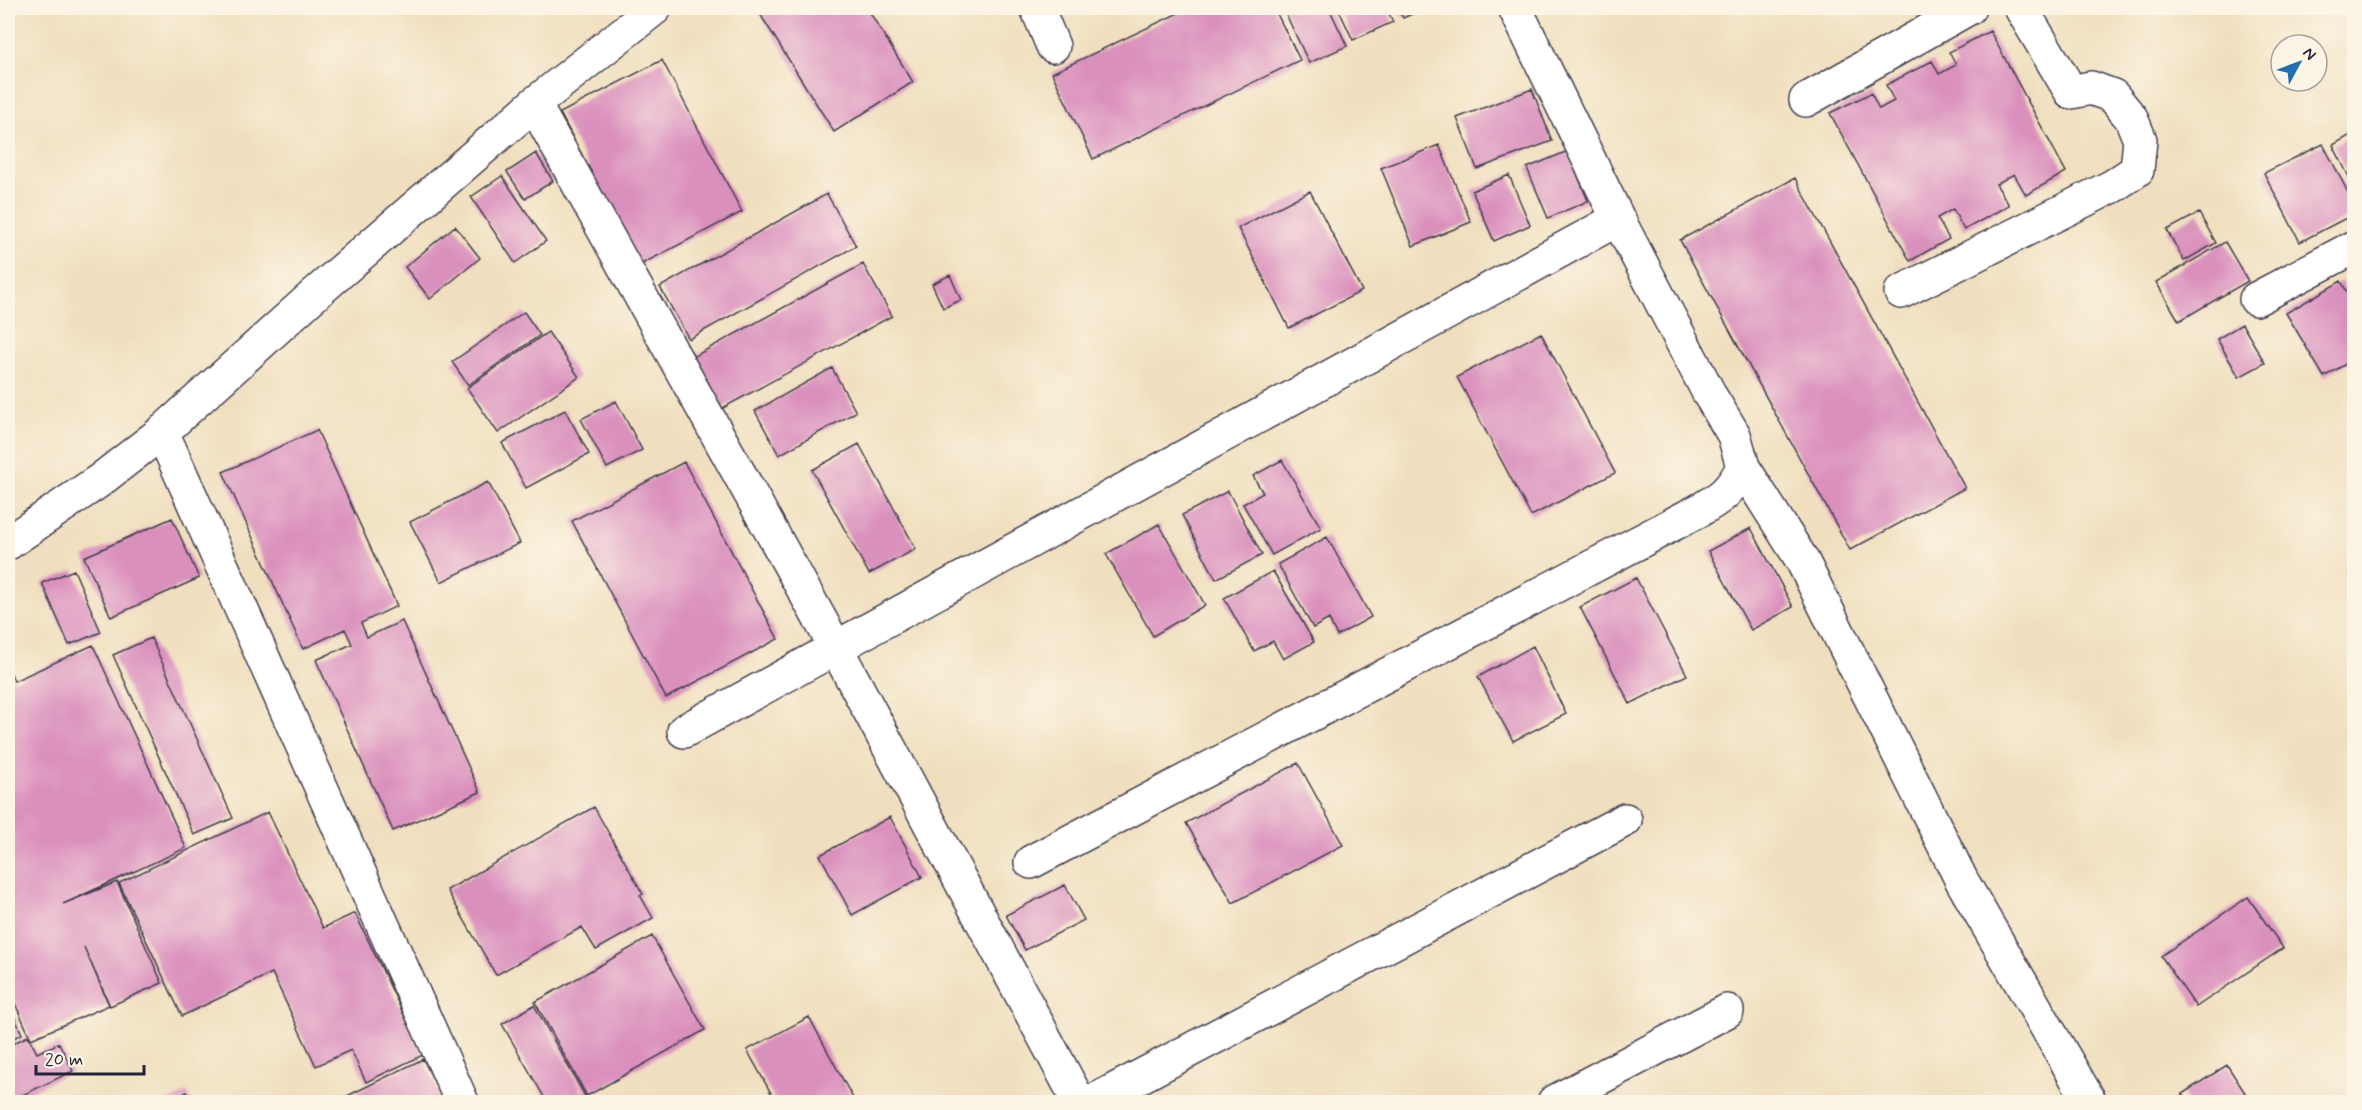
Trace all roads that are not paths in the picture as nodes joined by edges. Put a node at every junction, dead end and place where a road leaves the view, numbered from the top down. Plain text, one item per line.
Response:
1 (656, 8) edge
2 (1037, 8) edge
3 (1515, 8) edge
4 (1969, 8) edge
5 (2021, 8) edge
6 (1053, 46) dead end
7 (1806, 100) dead end
8 (534, 104) junction
9 (1618, 219) junction
10 (2355, 247) edge
11 (1901, 292) dead end
12 (2256, 299) dead end
13 (162, 432) junction
14 (1743, 467) junction
15 (8, 543) edge
16 (836, 648) junction
17 (684, 731) dead end
18 (1625, 820) dead end
19 (1031, 862) dead end
20 (1727, 1011) dead end
21 (462, 1102) edge
22 (1079, 1102) edge
23 (1092, 1102) edge
24 (1554, 1102) edge
25 (2090, 1102) edge

1 - 8 street
2 - 6 street
3 - 9 street
4 - 7 street
5 - 11 street
8 - 13 street
8 - 16 street
9 - 14 street
9 - 16 street
10 - 12 street
13 - 15 street
13 - 21 street
14 - 19 street
14 - 25 street
16 - 17 street
16 - 22 street
18 - 23 street
20 - 24 street

